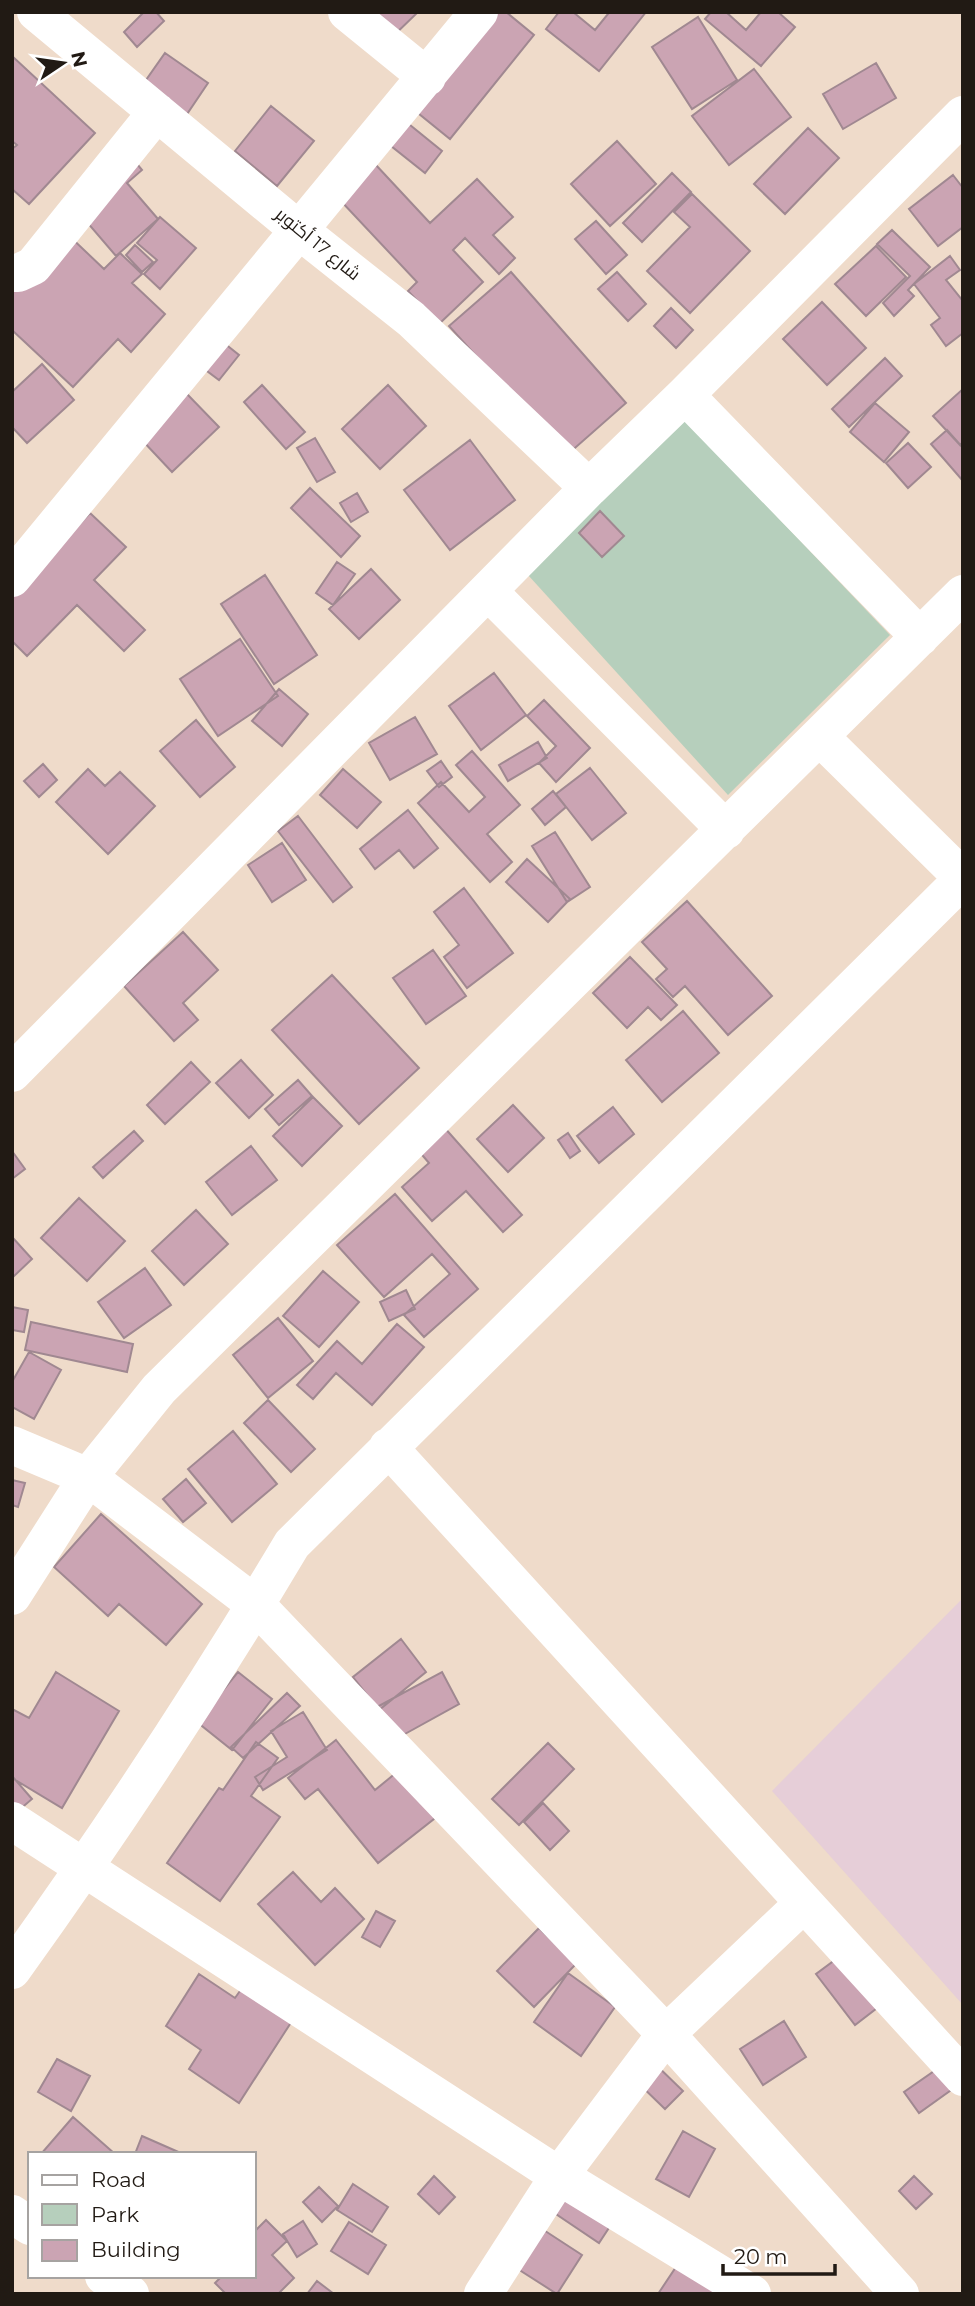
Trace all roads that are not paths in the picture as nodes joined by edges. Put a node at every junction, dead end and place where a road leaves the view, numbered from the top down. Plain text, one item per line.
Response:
1 (36, 12) edge
2 (348, 12) edge
3 (479, 12) edge
4 (427, 78) junction
5 (157, 112) junction
6 (963, 115) edge
7 (300, 231) junction
8 (12, 273) edge
9 (685, 395) junction
10 (589, 488) junction
11 (12, 578) edge
12 (489, 592) junction
13 (963, 594) edge
14 (920, 637) junction
15 (820, 737) junction
16 (726, 830) junction
17 (963, 879) edge
18 (12, 1073) edge
19 (12, 1445) edge
20 (388, 1447) junction
21 (88, 1477) junction
22 (12, 1596) edge
23 (256, 1605) junction
24 (12, 1821) edge
25 (85, 1869) junction
26 (804, 1903) junction
27 (12, 1970) edge
28 (666, 2034) junction
29 (963, 2077) edge
30 (558, 2176) junction
31 (12, 2214) edge
32 (28, 2225) edge
33 (107, 2278) edge
34 (130, 2294) edge
35 (483, 2294) edge
36 (752, 2294) edge
37 (900, 2294) edge

1 - 5 street, شارع 17 أكتوبر
2 - 4 street
3 - 4 street
4 - 7 street
5 - 7 street, شارع 17 أكتوبر
5 - 8 street
6 - 9 street
7 - 10 street, شارع 17 أكتوبر
7 - 11 street
9 - 10 street
9 - 14 street
10 - 12 street
12 - 16 street
12 - 18 street
13 - 14 street
14 - 15 street
15 - 16 street
15 - 17 street
16 - 21 street
17 - 20 street
19 - 21 street
20 - 23 street
20 - 26 street
21 - 22 street
21 - 23 street
23 - 25 street
23 - 28 street
24 - 25 street
25 - 27 street
25 - 30 street
26 - 28 street
26 - 29 street
28 - 30 street
28 - 37 street
30 - 35 street
30 - 36 street
31 - 32 street
33 - 34 street

